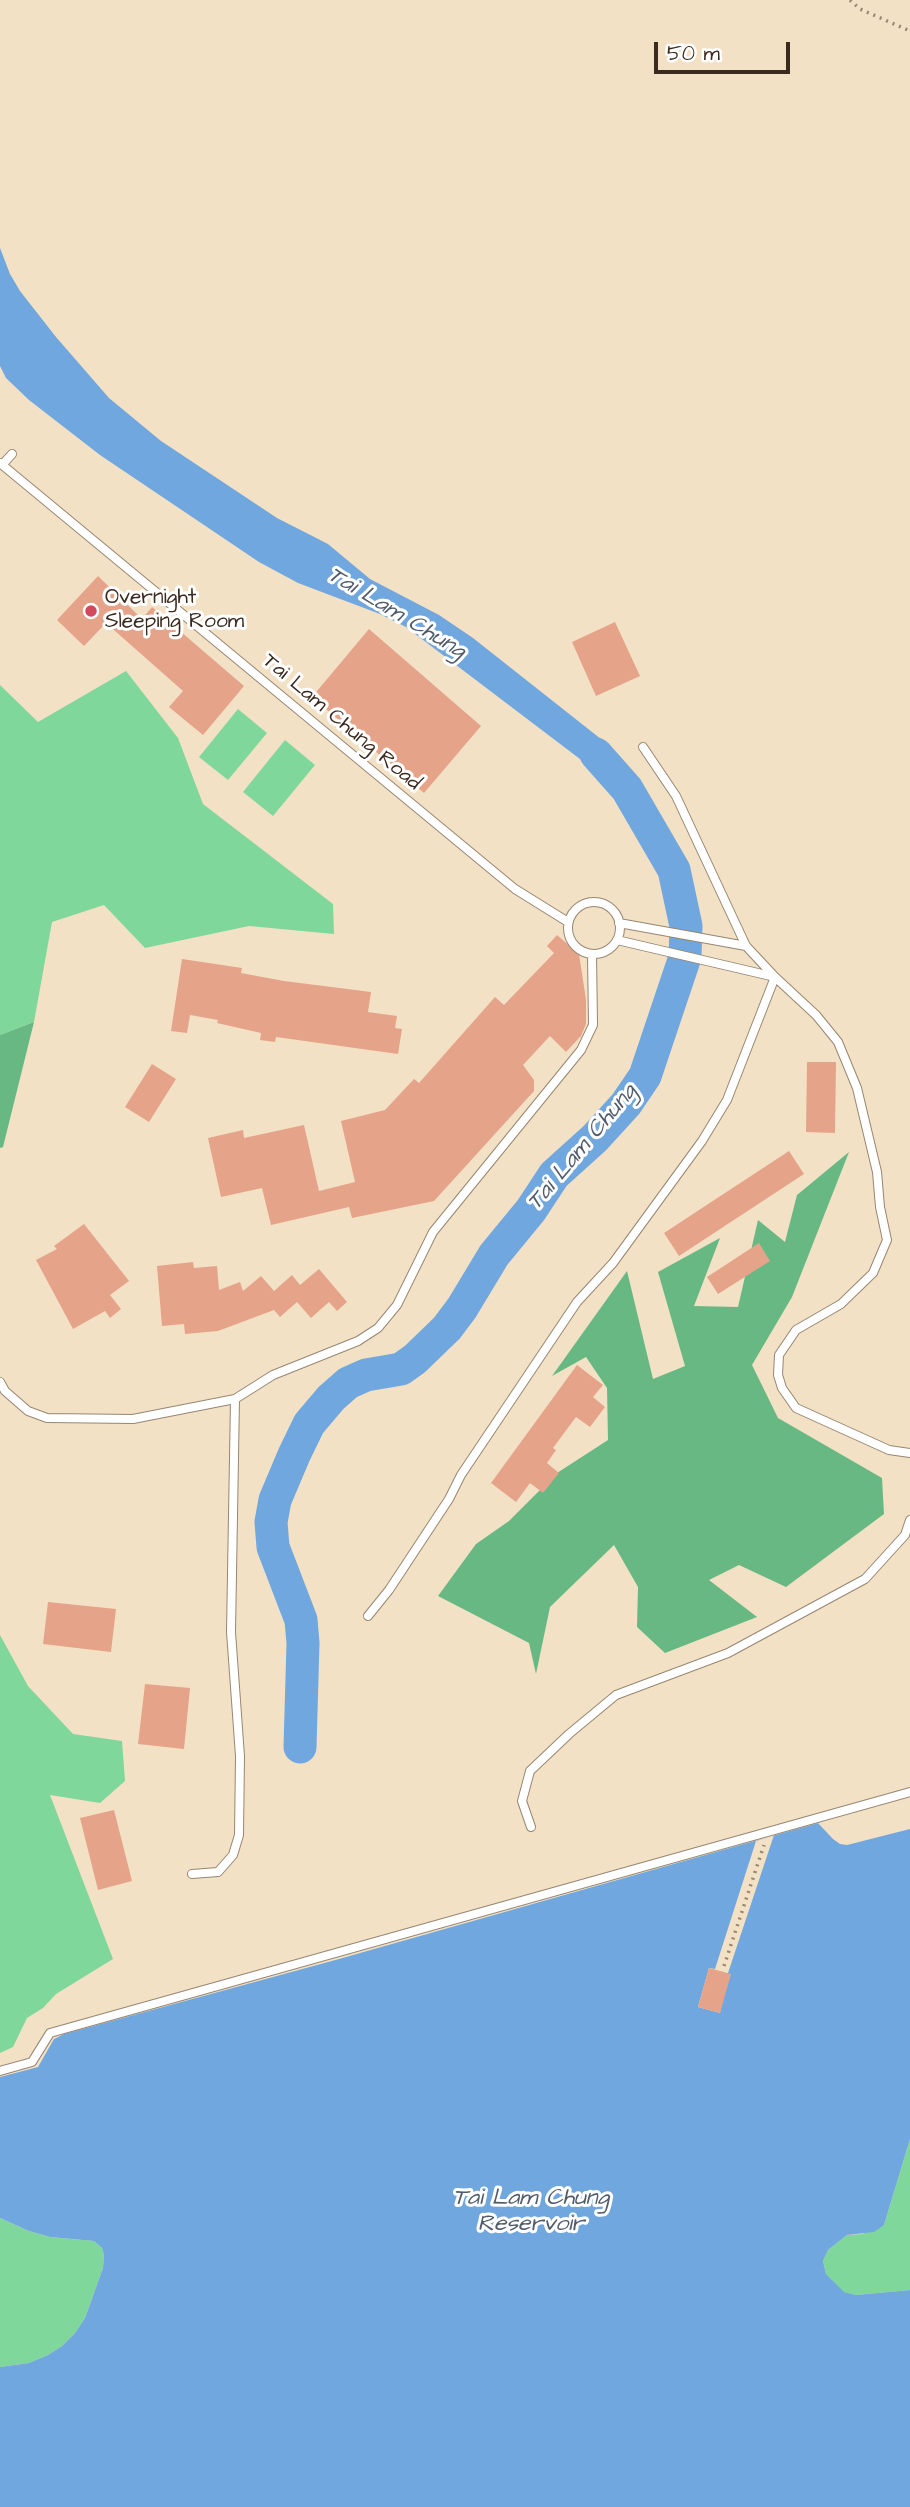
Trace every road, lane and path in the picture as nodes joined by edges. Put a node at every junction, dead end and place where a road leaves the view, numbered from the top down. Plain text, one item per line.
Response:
1 (850, 0) edge
2 (910, 31) edge
3 (12, 454) dead end
4 (1, 464) edge
5 (643, 747) dead end
6 (568, 922) junction
7 (619, 923) junction
8 (617, 940) junction
9 (746, 946) junction
10 (592, 954) junction
11 (775, 977) junction
12 (0, 1382) edge
13 (235, 1399) junction
14 (910, 1453) edge
15 (910, 1520) edge
16 (368, 1616) dead end
17 (910, 1792) edge
18 (531, 1827) dead end
19 (768, 1832) junction
20 (192, 1874) dead end
21 (724, 1966) dead end
22 (0, 2071) edge

1 - 2 path
3 - 4 lane
4 - 6 lane, Tai Lam Chung Road
5 - 9 lane
6 - 7 lane
6 - 10 lane
7 - 8 lane
7 - 9 lane
8 - 10 lane
8 - 11 lane
9 - 11 lane
10 - 13 lane
11 - 14 lane
11 - 16 lane
12 - 13 lane
13 - 20 lane
15 - 18 lane
17 - 19 lane
19 - 21 path
19 - 22 lane

